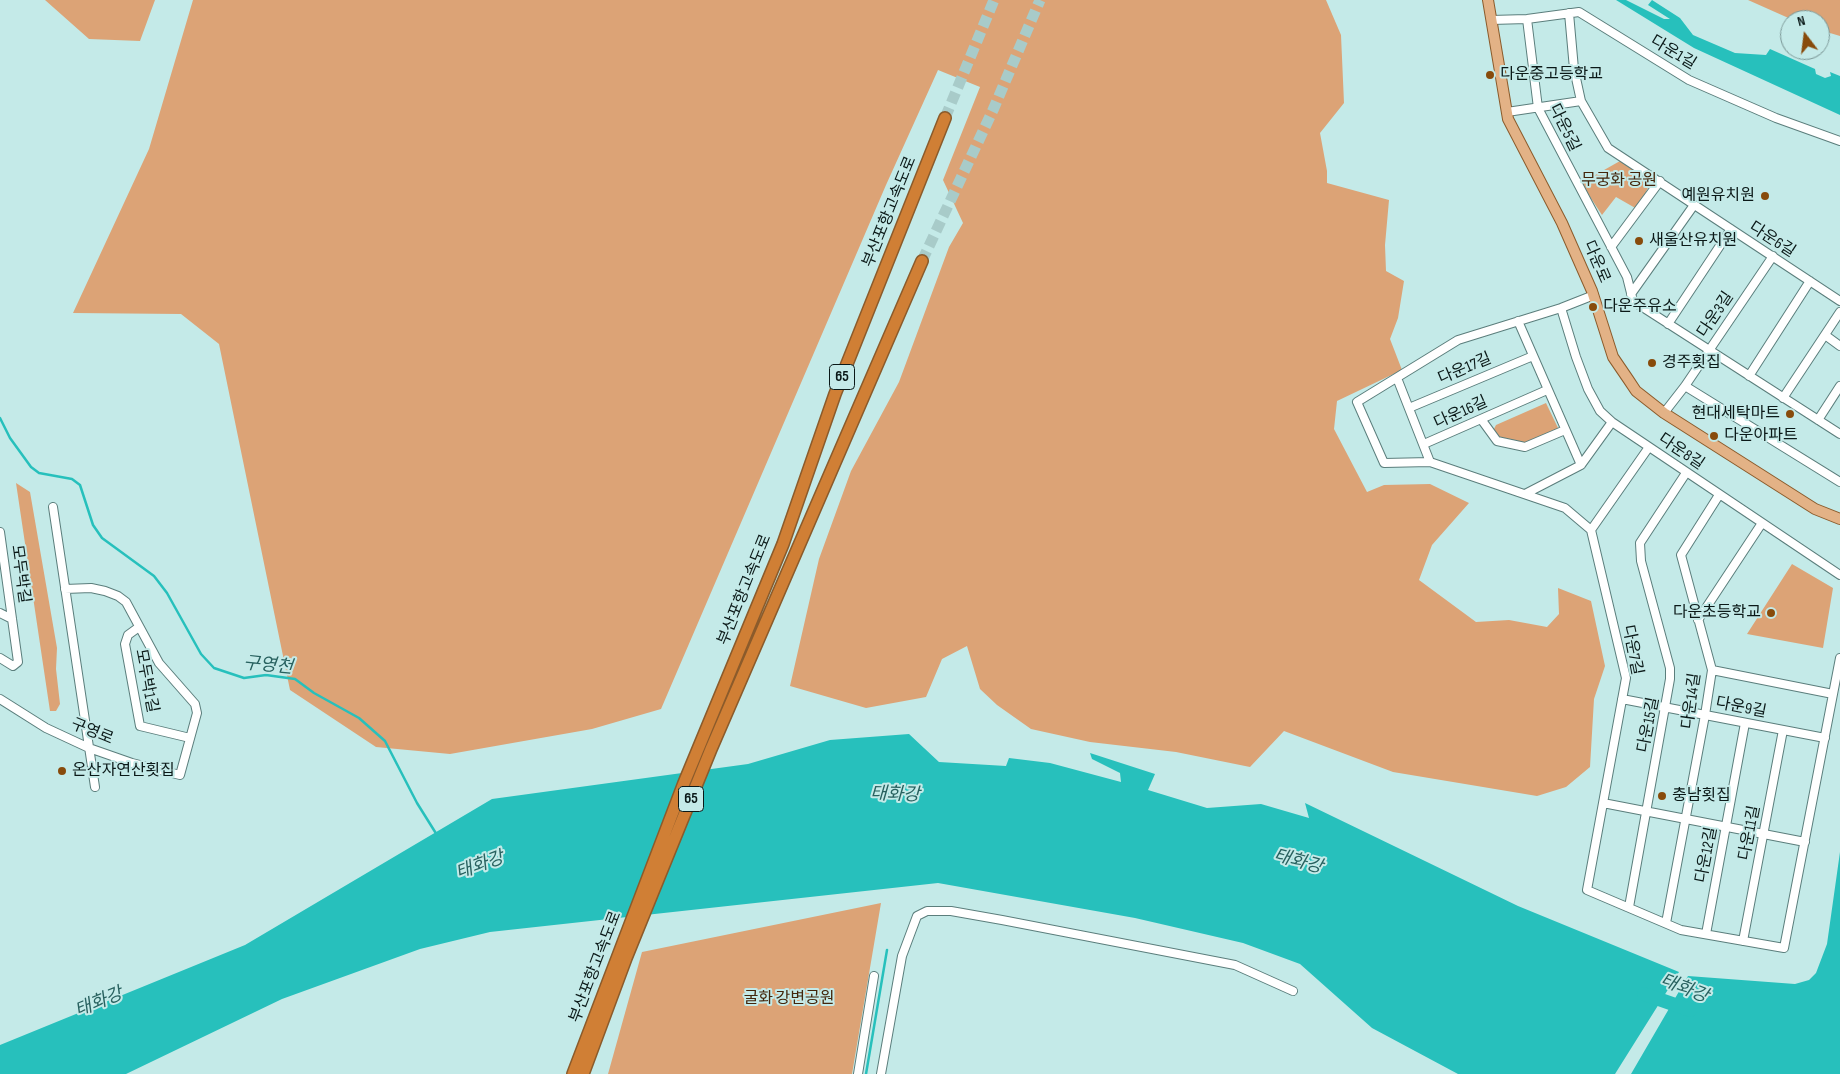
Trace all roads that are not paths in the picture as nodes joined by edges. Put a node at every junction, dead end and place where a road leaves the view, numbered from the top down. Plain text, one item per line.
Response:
1 (1488, 0) edge
2 (1569, 13) junction
3 (1527, 19) junction
4 (1491, 20) junction
5 (1581, 101) junction
6 (1538, 108) junction
7 (1507, 112) junction
8 (945, 118) tunnel mouth
9 (1840, 141) edge
10 (1660, 182) junction
11 (1694, 204) junction
12 (1731, 229) junction
13 (1611, 246) junction
14 (1773, 256) junction
15 (922, 261) tunnel mouth
16 (1810, 281) junction
17 (1631, 294) junction
18 (1594, 295) junction
19 (1840, 301) edge
20 (1561, 308) junction
21 (1840, 312) edge
22 (1518, 322) junction
23 (1668, 324) junction
24 (1825, 335) junction
25 (1840, 346) edge
26 (1709, 351) junction
27 (1533, 356) junction
28 (1749, 376) junction
29 (1397, 378) junction
30 (1685, 386) junction
31 (1840, 386) edge
32 (1547, 390) junction
33 (1783, 398) junction
34 (1409, 408) junction
35 (1664, 413) junction
36 (1481, 419) junction
37 (1818, 420) junction
38 (1612, 422) junction
39 (1565, 430) junction
40 (1840, 434) edge
41 (1424, 444) junction
42 (1649, 447) junction
43 (1430, 462) junction
44 (1581, 465) junction
45 (1686, 473) junction
46 (1840, 482) edge
47 (1525, 494) junction
48 (1719, 495) junction
49 (52, 507) dead end
50 (1840, 519) edge
51 (1762, 523) junction
52 (1591, 530) junction
53 (0, 532) edge
54 (1840, 575) edge
55 (65, 589) junction
56 (0, 613) edge
57 (12, 619) junction
58 (1698, 620) junction
59 (139, 627) junction
60 (0, 658) edge
61 (1840, 658) edge
62 (1712, 670) junction
63 (1833, 694) junction
64 (0, 699) edge
65 (1622, 699) junction
66 (1667, 708) junction
67 (1706, 715) junction
68 (1744, 723) junction
69 (1783, 730) junction
70 (190, 738) junction
71 (1825, 738) junction
72 (89, 748) junction
73 (180, 774) joint
74 (95, 788) dead end
75 (1603, 803) junction
76 (1645, 811) junction
77 (1686, 819) junction
78 (1726, 827) junction
79 (1764, 834) junction
80 (1805, 842) junction
81 (1629, 907) junction
82 (1666, 923) junction
83 (1706, 934) junction
84 (1743, 941) junction
85 (874, 976) dead end
86 (1294, 990) dead end
87 (573, 1074) edge
88 (583, 1074) edge
89 (858, 1074) edge
90 (881, 1074) edge

1 - 4 main road, 다운로
2 - 3 street, 다운1길
2 - 5 street, 다운6길
2 - 9 street, 다운1길
3 - 4 street, 다운1길
3 - 6 street, 다운5길
4 - 7 main road, 다운로
5 - 6 street
5 - 10 street, 다운6길
6 - 7 street
6 - 13 street, 다운5길
7 - 18 main road, 다운로
8 - 87 highway, 부산포항고속도로 / 65
10 - 11 street, 다운6길
10 - 13 street
11 - 12 street, 다운6길
11 - 17 street
12 - 14 street, 다운6길
12 - 23 street
13 - 17 street, 다운5길
14 - 16 street, 다운6길
14 - 26 street, 다운3길
15 - 88 highway, 부산포항고속도로 / 65
16 - 19 street, 다운6길
16 - 28 street
17 - 23 street, 다운5길
18 - 20 street
18 - 35 main road, 다운로
20 - 22 street
20 - 38 street, 다운8길
21 - 24 street
22 - 27 street
22 - 29 street
23 - 26 street, 다운5길
24 - 25 street
24 - 33 street
26 - 28 street, 다운5길
26 - 30 street, 다운3길
27 - 32 street
27 - 34 street, 다운17길
28 - 33 street, 다운5길
29 - 34 street, 다운16길
29 - 43 street
30 - 35 street, 다운3길
30 - 46 street
31 - 37 street
32 - 36 street, 다운16길
32 - 39 street
33 - 37 street, 다운5길
34 - 41 street, 다운16길
35 - 50 main road, 다운로
36 - 39 street
36 - 41 street, 다운16길
37 - 40 street, 다운5길
38 - 42 street, 다운8길
38 - 44 street
39 - 44 street
41 - 43 street
42 - 45 street, 다운8길
42 - 52 street
43 - 47 street
44 - 47 street
45 - 48 street, 다운8길
45 - 66 street, 다운15길
47 - 52 street
48 - 51 street, 다운8길
48 - 58 street, 다운14길
49 - 55 street
51 - 54 street, 다운8길
51 - 58 street
52 - 65 street, 다운7길
53 - 57 street, 모두박길
55 - 59 street, 모두박1길
55 - 72 street
56 - 57 street, 모두박길
57 - 60 street, 모두박길
58 - 62 street, 다운14길
59 - 70 street, 모두박1길
59 - 70 street, 모두박1길
61 - 63 street, 다운7길
62 - 63 street
62 - 67 street, 다운14길
63 - 71 street, 다운7길
64 - 72 street, 구영로
65 - 66 street, 다운9길
65 - 75 street, 다운7길
66 - 67 street, 다운9길
66 - 76 street, 다운15길
67 - 68 street, 다운9길
67 - 77 street, 다운14길
68 - 69 street, 다운9길
68 - 78 street, 다운12길
69 - 71 street, 다운9길
69 - 79 street, 다운11길
70 - 73 street, 모두박1길
71 - 80 street, 다운7길
72 - 73 street, 구영로
72 - 74 street
75 - 76 street
75 - 81 street, 다운7길
76 - 77 street
76 - 81 street, 다운15길
77 - 78 street
77 - 82 street, 다운14길
78 - 79 street
78 - 83 street, 다운12길
79 - 80 street
79 - 84 street, 다운11길
80 - 84 street, 다운7길
81 - 82 street, 다운7길
82 - 83 street, 다운7길
83 - 84 street, 다운7길
85 - 89 street
86 - 90 street

